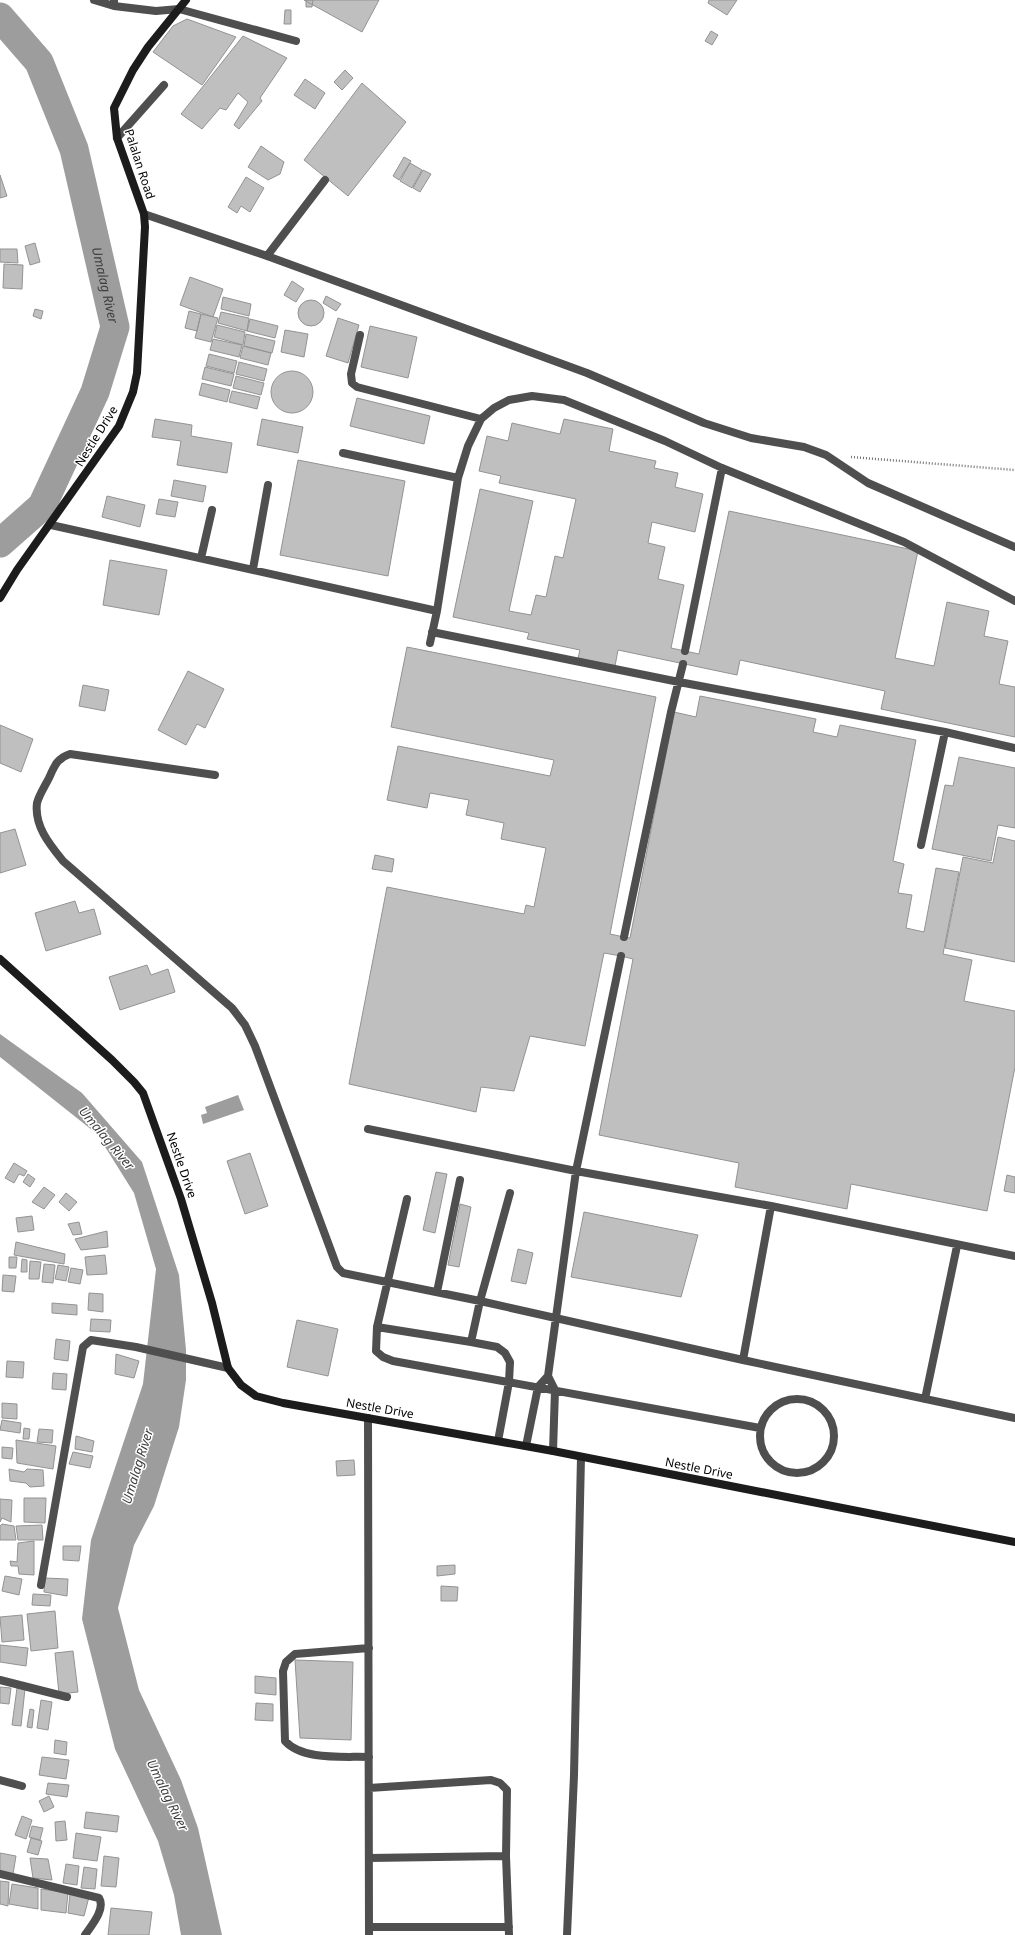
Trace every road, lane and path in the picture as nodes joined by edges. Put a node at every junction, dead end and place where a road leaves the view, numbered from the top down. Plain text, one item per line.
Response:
1 (94, 0) edge
2 (186, 0) edge
3 (114, 3) edge
4 (179, 9) junction
5 (296, 40) dead end
6 (164, 86) dead end
7 (117, 138) junction
8 (325, 180) dead end
9 (144, 214) junction
10 (267, 256) junction
11 (360, 335) dead end
12 (482, 419) junction
13 (343, 453) dead end
14 (850, 457) dead end
15 (722, 468) junction
16 (1015, 470) edge
17 (458, 478) junction
18 (268, 485) dead end
19 (212, 510) dead end
20 (50, 525) junction
21 (1015, 547) edge
22 (201, 558) junction
23 (253, 569) junction
24 (0, 598) edge
25 (1015, 601) edge
26 (437, 611) junction
27 (432, 632) junction
28 (430, 643) dead end
29 (685, 651) dead end
30 (683, 664) dead end
31 (679, 682) junction
32 (945, 732) junction
33 (1015, 748) edge
34 (215, 775) dead end
35 (921, 845) dead end
36 (624, 936) dead end
37 (622, 956) dead end
38 (0, 959) edge
39 (368, 1129) dead end
40 (576, 1171) junction
41 (460, 1180) dead end
42 (510, 1193) dead end
43 (407, 1199) dead end
44 (771, 1206) junction
45 (957, 1246) junction
46 (1015, 1256) edge
47 (388, 1282) junction
48 (437, 1292) junction
49 (480, 1300) junction
50 (557, 1318) junction
51 (377, 1327) junction
52 (471, 1342) junction
53 (743, 1360) junction
54 (228, 1368) junction
55 (548, 1376) junction
56 (508, 1382) junction
57 (538, 1387) junction
58 (555, 1390) junction
59 (925, 1399) junction
60 (368, 1418) junction
61 (1015, 1418) edge
62 (760, 1428) junction
63 (498, 1441) junction
64 (526, 1446) junction
65 (553, 1451) junction
66 (582, 1457) junction
67 (1015, 1542) edge
68 (41, 1584) dead end
69 (368, 1648) junction
70 (0, 1680) edge
71 (67, 1697) dead end
72 (369, 1757) junction
73 (0, 1780) edge
74 (22, 1786) dead end
75 (369, 1788) junction
76 (506, 1856) junction
77 (369, 1858) junction
78 (0, 1874) edge
79 (369, 1931) edge
80 (509, 1931) edge
81 (84, 1935) edge
82 (567, 1935) edge

1 - 3 street
2 - 4 street, Palalan Road
3 - 4 street
4 - 5 street
4 - 7 street, Palalan Road
6 - 7 street
7 - 9 street, Palalan Road
8 - 10 street
9 - 10 street
9 - 20 street, Nestle Drive
10 - 21 street
11 - 12 street
12 - 15 street
12 - 17 street
13 - 17 street
14 - 16 path
15 - 25 street
15 - 29 street
17 - 26 street
18 - 23 street
19 - 22 street
20 - 22 street
20 - 24 street, Nestle Drive
22 - 23 street
23 - 26 street
26 - 27 street
27 - 28 street
27 - 31 street
30 - 31 street
31 - 32 street
31 - 36 street
32 - 33 street
32 - 35 street
34 - 47 street
37 - 40 street
38 - 54 street, Nestle Drive
39 - 40 street
40 - 44 street
40 - 50 street
41 - 48 street
42 - 49 street
43 - 47 street
44 - 45 street
44 - 53 street
45 - 46 street
45 - 59 street
47 - 48 street
47 - 51 street
48 - 49 street
49 - 50 street
49 - 52 street
50 - 53 street
50 - 55 street
51 - 52 street
51 - 56 street
52 - 56 street
53 - 59 street
54 - 60 street, Nestle Drive
54 - 68 street
55 - 57 street
55 - 58 street
56 - 57 street
56 - 63 street
57 - 58 street
57 - 64 street
58 - 62 street
58 - 65 street
59 - 61 street
60 - 63 street, Nestle Drive
60 - 69 street
62 - 62 street
63 - 64 street, Nestle Drive
64 - 65 street, Nestle Drive
65 - 66 street, Nestle Drive
66 - 67 street, Nestle Drive
66 - 82 street
69 - 72 street
69 - 72 street
70 - 71 street
72 - 75 street
73 - 74 street
75 - 76 street
75 - 77 street
76 - 77 street
76 - 80 street
77 - 79 street
78 - 81 street
79 - 80 street

